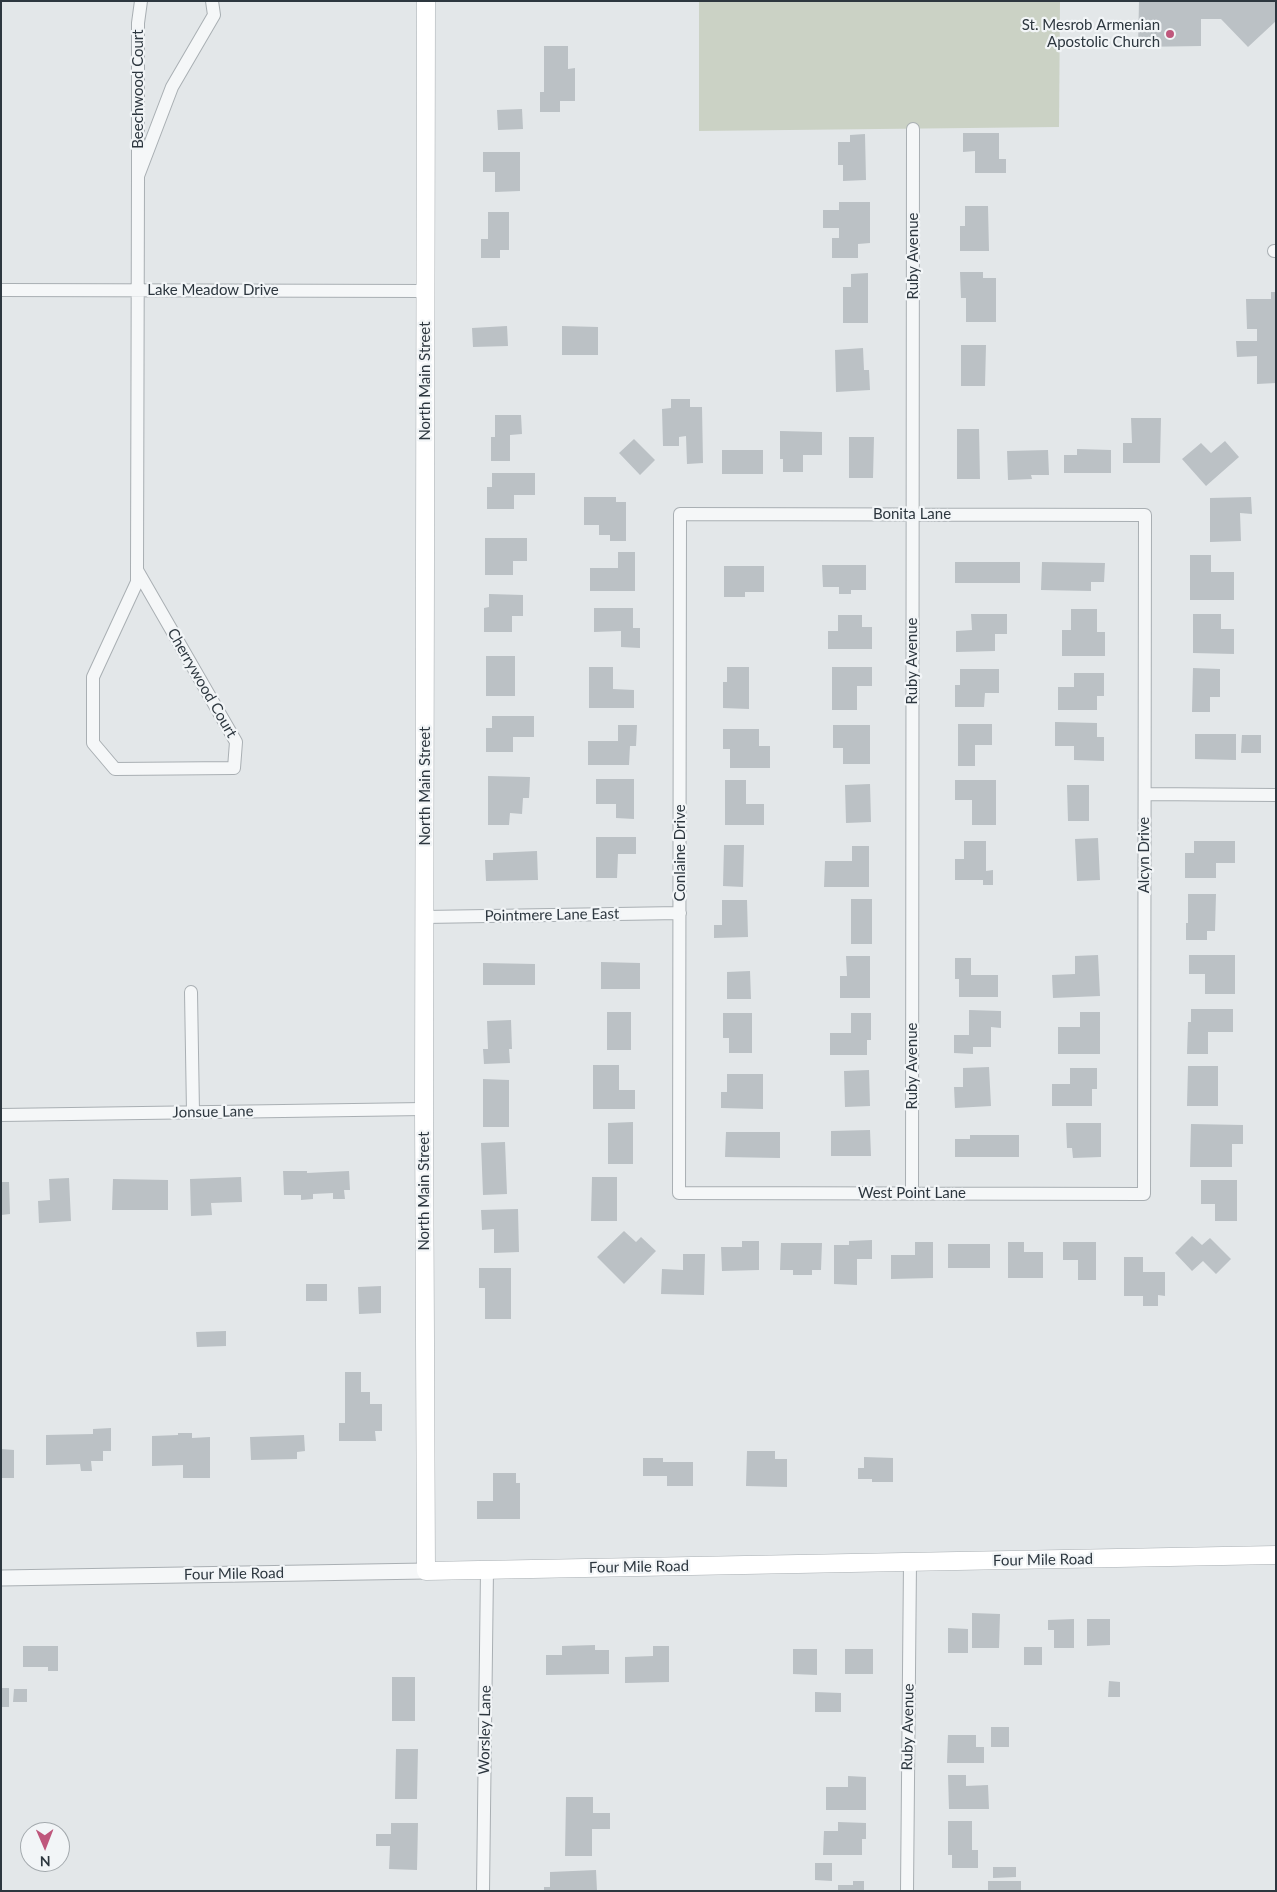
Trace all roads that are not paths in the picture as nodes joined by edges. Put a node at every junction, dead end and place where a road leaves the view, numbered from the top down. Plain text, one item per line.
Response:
1 (141, 1) edge
2 (212, 1) edge
3 (426, 1) edge
4 (913, 129) dead end
5 (138, 176) junction
6 (1, 290) edge
7 (138, 290) junction
8 (425, 291) junction
9 (680, 514) joint
10 (913, 514) junction
11 (1145, 515) joint
12 (137, 570) junction
13 (1145, 794) junction
14 (1276, 795) edge
15 (680, 913) junction
16 (424, 917) junction
17 (191, 992) dead end
18 (424, 1109) junction
19 (193, 1112) junction
20 (1, 1115) edge
21 (679, 1193) joint
22 (912, 1193) junction
23 (1144, 1194) joint
24 (1276, 1555) edge
25 (910, 1562) junction
26 (426, 1570) junction
27 (487, 1570) junction
28 (1, 1578) edge
29 (483, 1891) edge
30 (906, 1891) edge

1 - 5 street, Beechwood Court
2 - 5 street, Beechwood Court
3 - 8 main road, North Main Street
4 - 10 street, Ruby Avenue
5 - 7 street, Beechwood Court
6 - 7 street, Lake Meadow Drive
7 - 8 street, Lake Meadow Drive
7 - 12 street, Cherrywood Court
8 - 16 main road, North Main Street
9 - 10 street, Bonita Lane
9 - 15 street, Conlaine Drive
10 - 11 street, Bonita Lane
10 - 22 street, Ruby Avenue
11 - 13 street, Alcyn Drive
12 - 12 street, Cherrywood Court
13 - 14 street
13 - 23 street, Alcyn Drive
15 - 16 street, Pointmere Lane East
15 - 21 street, Conlaine Drive
16 - 18 main road, North Main Street
17 - 19 street
18 - 19 street, Jonsue Lane
18 - 26 main road, North Main Street
19 - 20 street, Jonsue Lane
21 - 22 street, West Point Lane
22 - 23 street, West Point Lane
24 - 25 main road, Four Mile Road
25 - 27 main road, Four Mile Road
25 - 30 street, Ruby Avenue
26 - 27 main road, Four Mile Road
26 - 28 street, Four Mile Road
27 - 29 street, Worsley Lane

